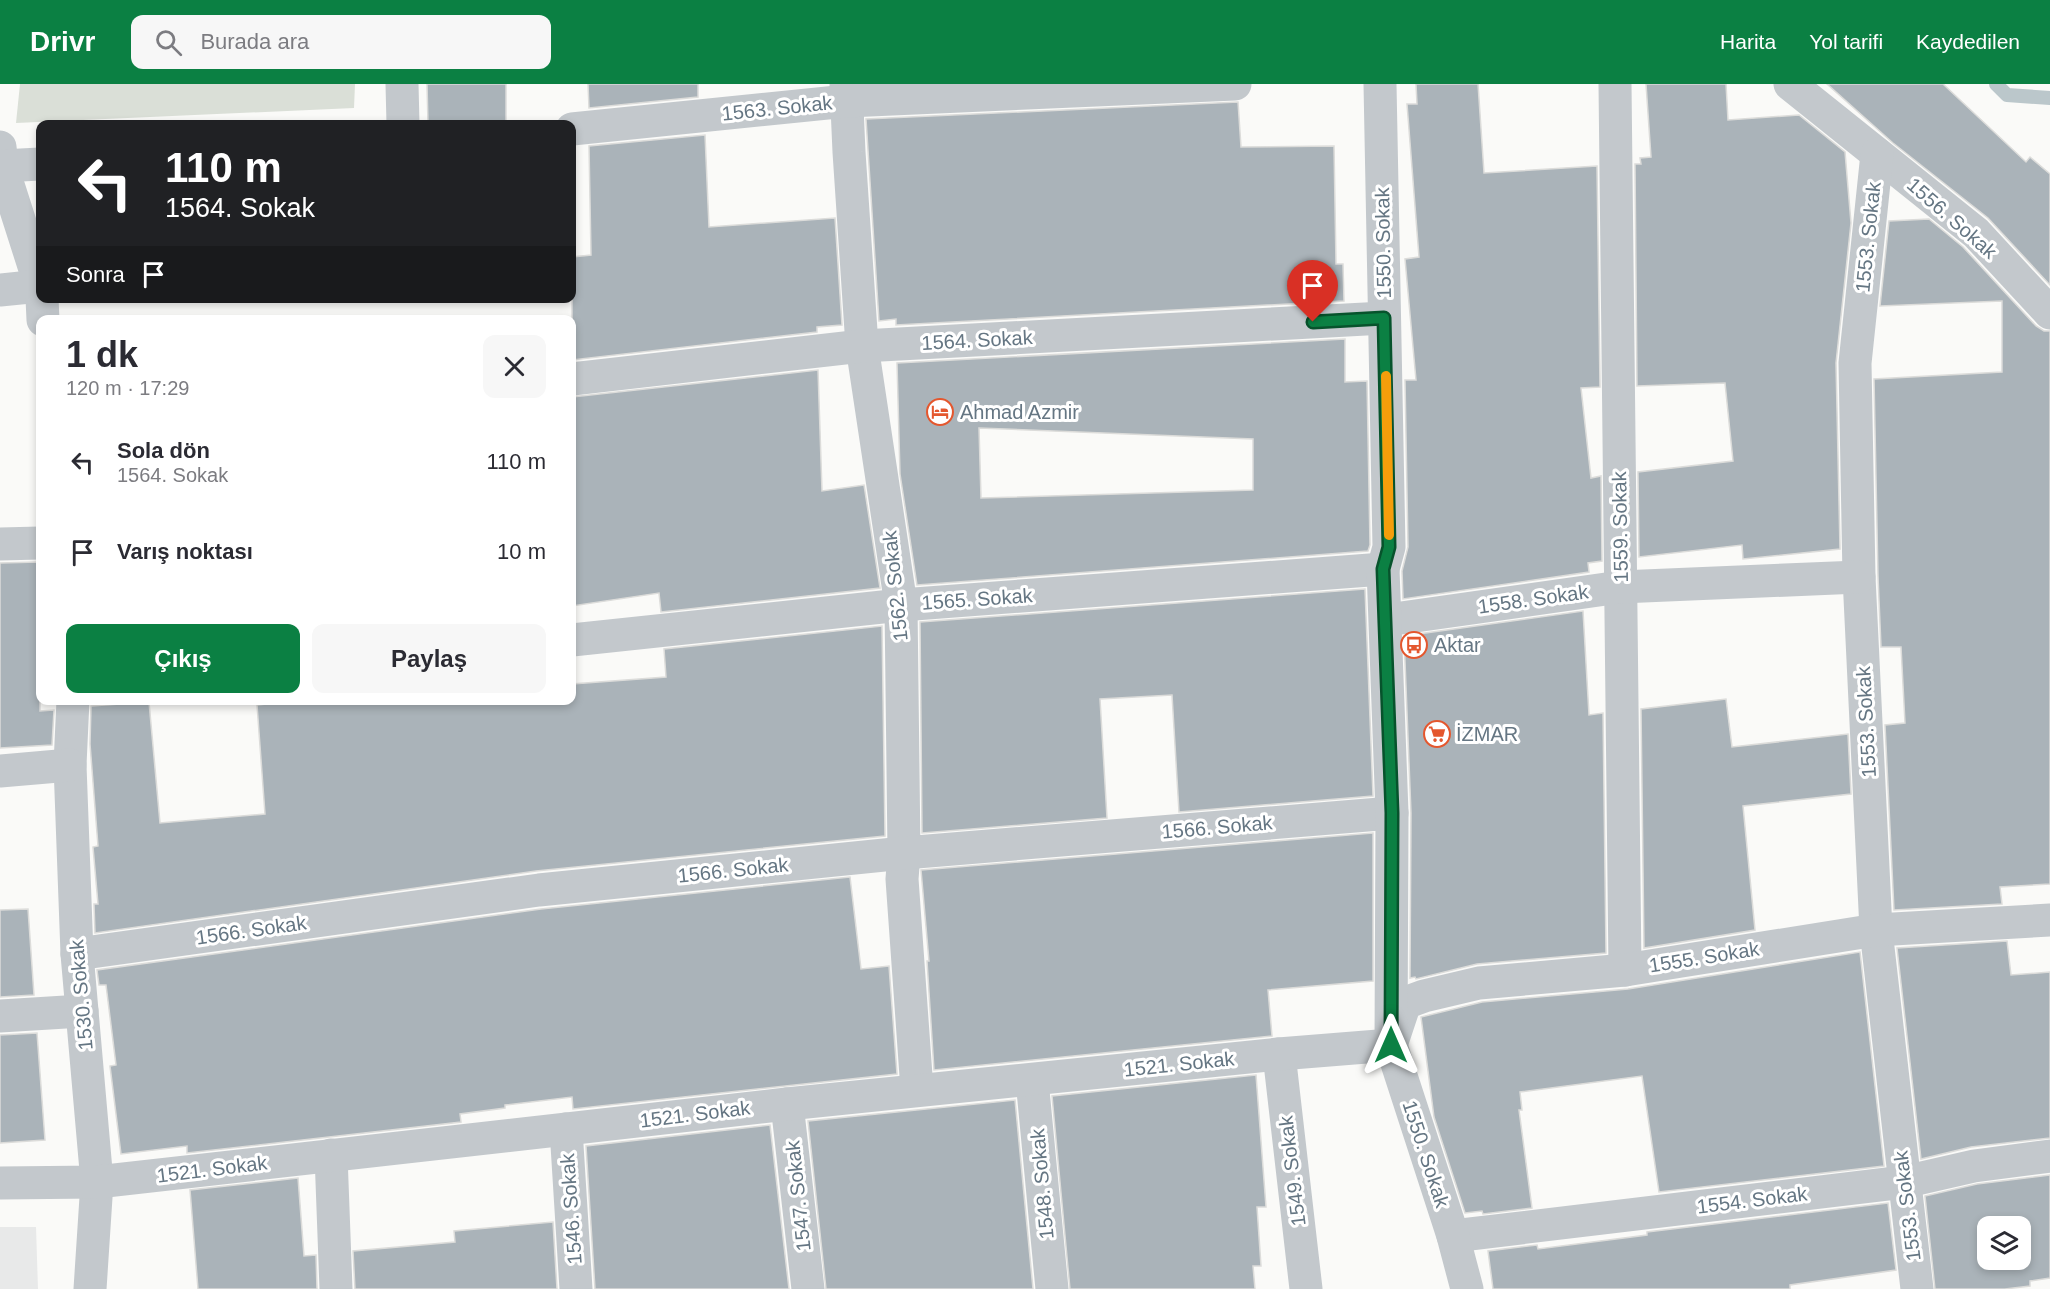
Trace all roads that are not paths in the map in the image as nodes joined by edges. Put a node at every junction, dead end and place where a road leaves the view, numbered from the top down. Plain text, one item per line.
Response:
1 (402, 84) edge
2 (1235, 84) edge
3 (1380, 84) edge
4 (1615, 84) edge
5 (1790, 84) edge
6 (1091, 87) edge
7 (847, 92) edge
8 (403, 120) edge
9 (576, 128) edge
10 (1877, 154) junction
11 (1, 157) edge
12 (36, 163) edge
13 (36, 272) edge
14 (36, 286) edge
15 (0, 290) edge
16 (2050, 314) edge
17 (1384, 318) junction
18 (862, 346) junction
19 (576, 379) edge
20 (36, 543) edge
21 (0, 544) edge
22 (1383, 569) junction
23 (1859, 577) junction
24 (1620, 586) junction
25 (901, 605) junction
26 (1387, 620) junction
27 (576, 640) edge
28 (73, 705) edge
29 (70, 765) junction
30 (0, 771) edge
31 (1392, 813) junction
32 (904, 853) junction
33 (2050, 920) edge
34 (1876, 930) junction
35 (77, 954) junction
36 (1625, 970) junction
37 (82, 1011) junction
38 (0, 1016) edge
39 (1391, 1045) junction
40 (1279, 1054) junction
41 (1032, 1080) junction
42 (917, 1090) junction
43 (787, 1104) junction
44 (566, 1129) junction
45 (331, 1155) junction
46 (2050, 1156) edge
47 (97, 1182) junction
48 (1904, 1182) junction
49 (0, 1183) edge
50 (1453, 1236) junction
51 (90, 1289) edge
52 (336, 1289) edge
53 (576, 1289) edge
54 (808, 1289) edge
55 (1052, 1289) edge
56 (1306, 1289) edge
57 (1467, 1289) edge
58 (1917, 1289) edge

1 - 8 street
2 - 6 street, 1563. Sokak
3 - 17 street, 1550. Sokak
4 - 24 street, 1559. Sokak
5 - 10 street, 1556. Sokak
6 - 7 street, 1563. Sokak
7 - 9 street, 1563. Sokak
7 - 18 street, 1562. Sokak
10 - 16 street, 1556. Sokak
10 - 23 street, 1553. Sokak
11 - 12 street
11 - 13 street
14 - 15 street
17 - 18 street, 1564. Sokak
17 - 22 street, 1550. Sokak
18 - 19 street, 1564. Sokak
18 - 25 street, 1562. Sokak
20 - 21 street
22 - 25 street, 1565. Sokak
22 - 26 street, 1550. Sokak
23 - 24 street, 1558. Sokak
23 - 34 street, 1553. Sokak
24 - 26 street, 1558. Sokak
24 - 36 street, 1559. Sokak
25 - 27 street, 1565. Sokak
25 - 32 street, 1562. Sokak
26 - 31 street, 1550. Sokak
28 - 29 street, 1530. Sokak
29 - 30 street
29 - 35 street, 1530. Sokak
31 - 32 street, 1566. Sokak
31 - 39 street, 1550. Sokak
32 - 35 street, 1566. Sokak
32 - 42 street, 1562. Sokak
33 - 34 street, 1555. Sokak
34 - 36 street, 1555. Sokak
34 - 48 street, 1553. Sokak
35 - 37 street, 1530. Sokak
36 - 39 street, 1555. Sokak
37 - 38 street
37 - 47 street, 1530. Sokak
39 - 40 street, 1521. Sokak
39 - 50 street, 1550. Sokak
40 - 41 street, 1521. Sokak
40 - 56 street, 1549. Sokak
41 - 42 street, 1521. Sokak
41 - 55 street, 1548. Sokak
42 - 43 street, 1521. Sokak
43 - 44 street, 1521. Sokak
43 - 54 street, 1547. Sokak
44 - 45 street, 1521. Sokak
44 - 53 street, 1546. Sokak
45 - 47 street, 1521. Sokak
45 - 52 street
46 - 48 street, 1554. Sokak
47 - 49 street, 1521. Sokak
47 - 51 street, 1530. Sokak
48 - 50 street, 1554. Sokak
48 - 58 street, 1553. Sokak
50 - 57 street, 1550. Sokak

